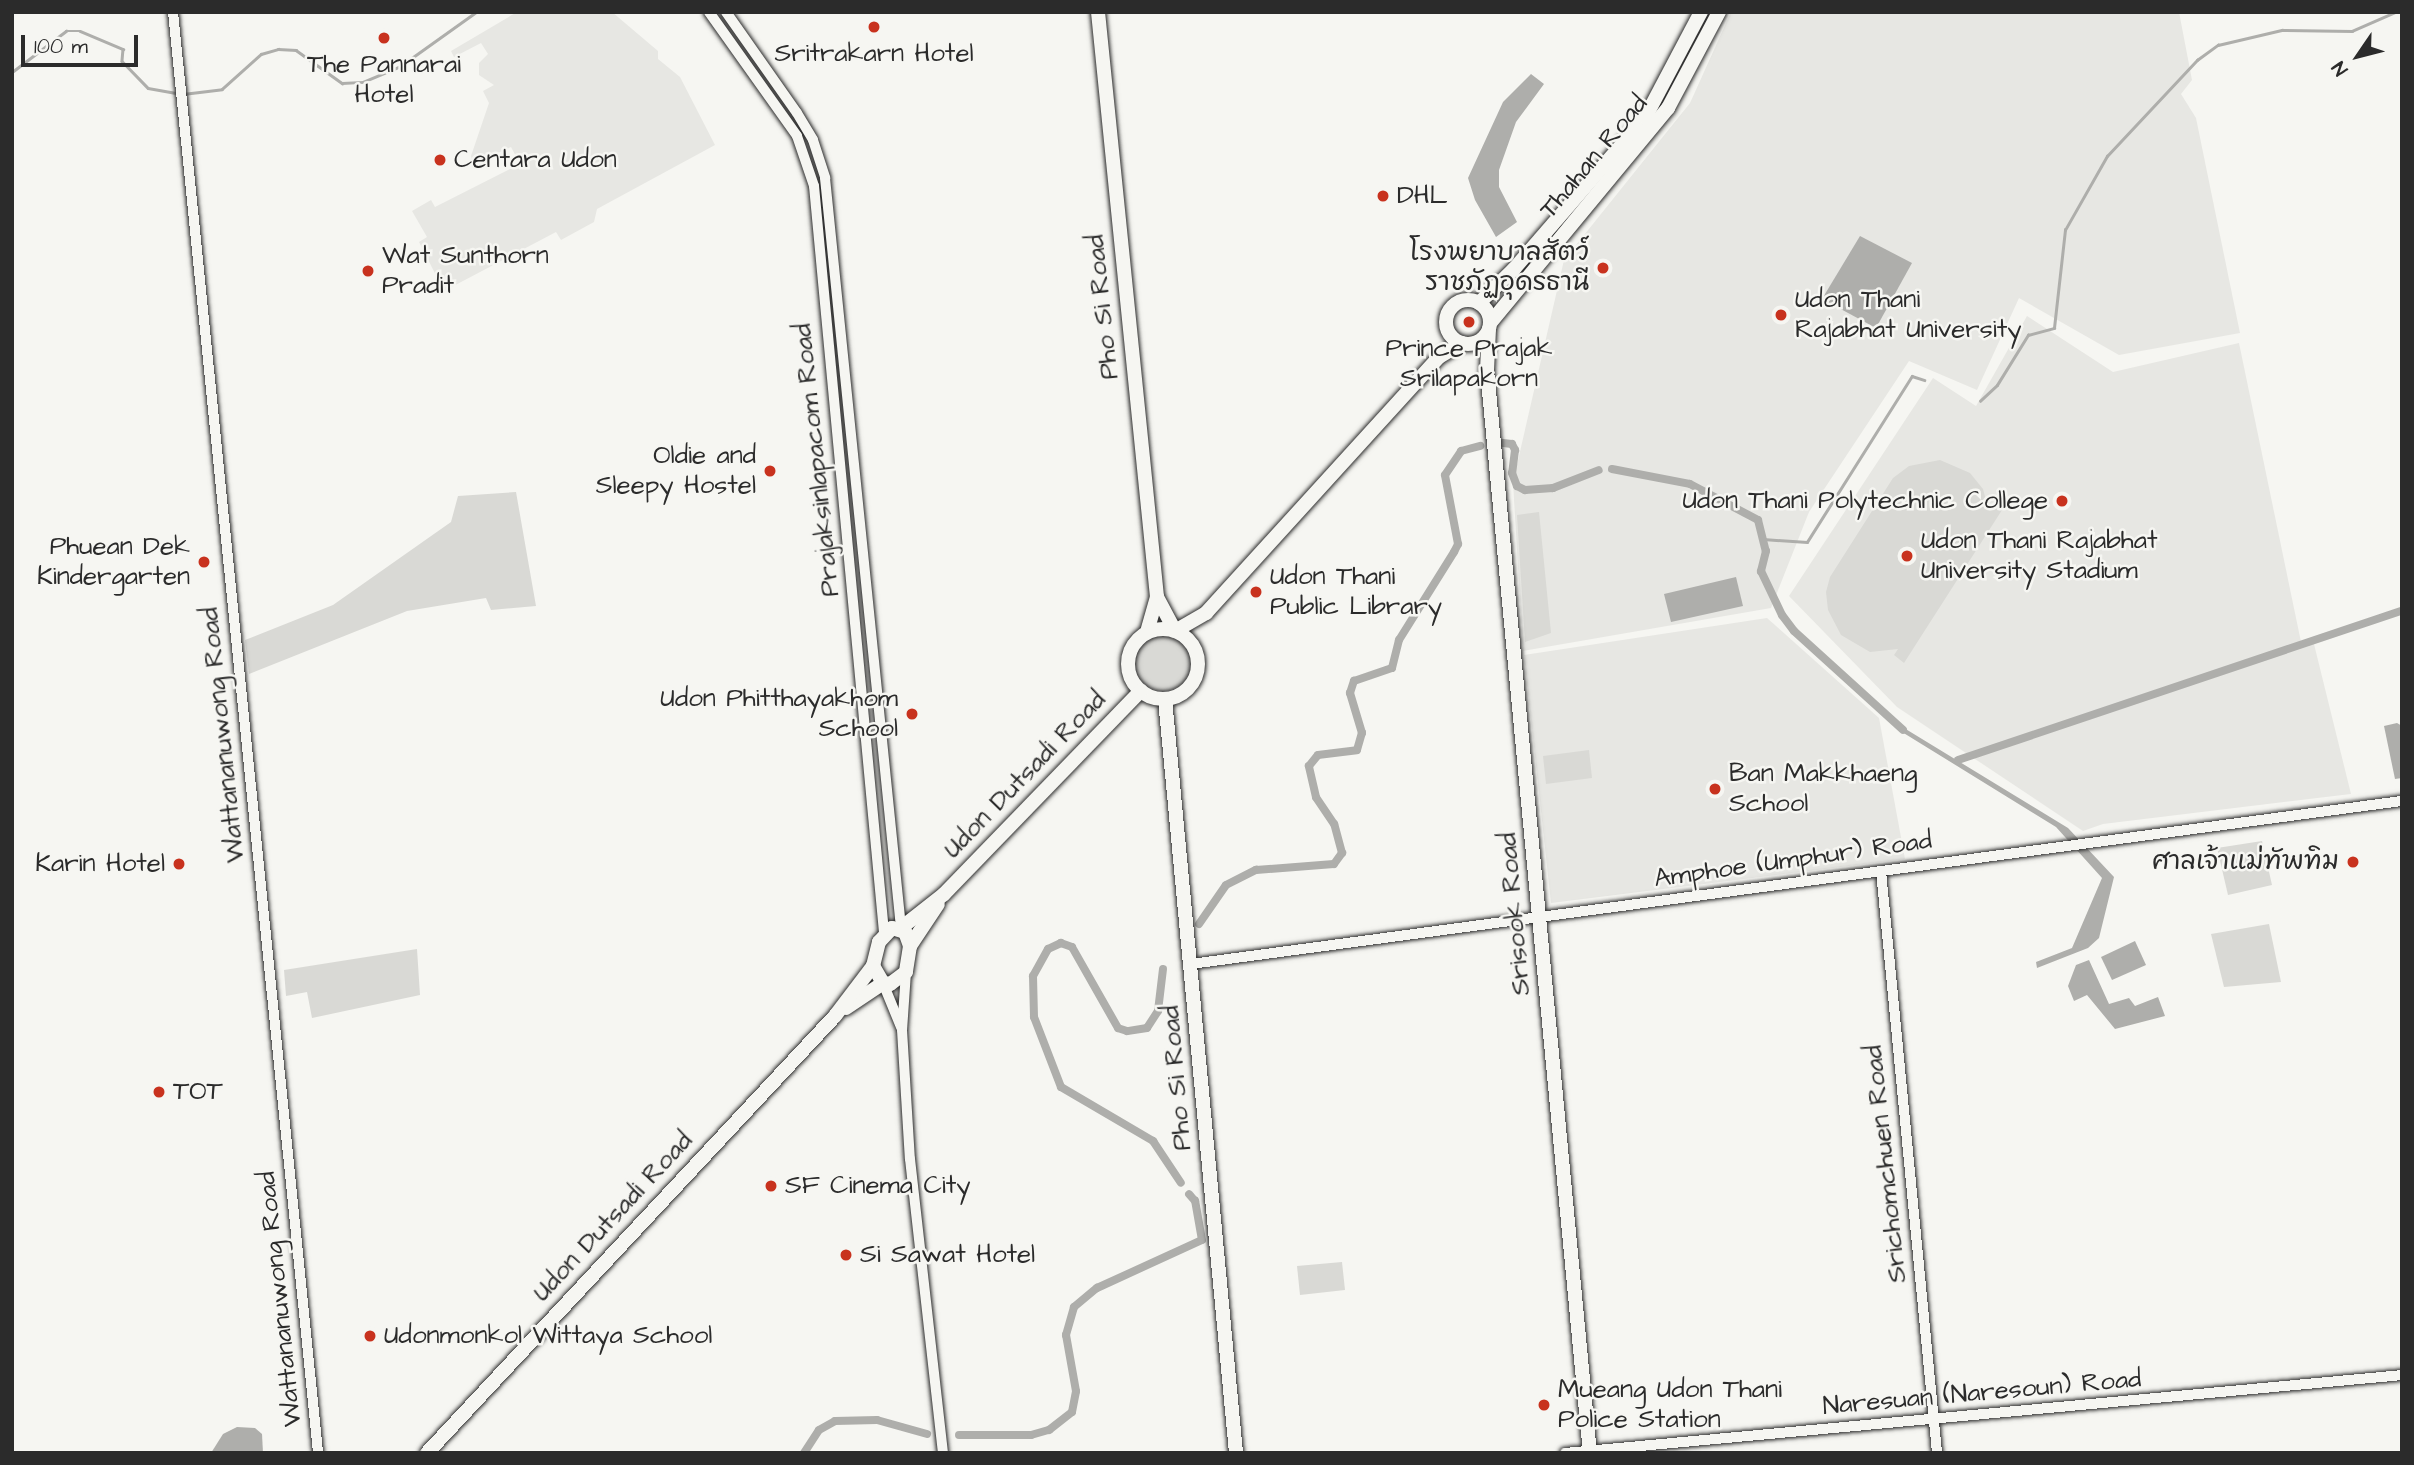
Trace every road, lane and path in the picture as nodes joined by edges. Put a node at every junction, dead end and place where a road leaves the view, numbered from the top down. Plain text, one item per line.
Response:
1 (173, 12) edge
2 (709, 12) edge
3 (726, 12) edge
4 (1098, 12) edge
5 (1701, 12) edge
6 (1719, 12) edge
7 (759, 59) junction
8 (746, 64) junction
9 (833, 264) junction
10 (819, 265) junction
11 (1479, 303) junction
12 (1447, 326) junction
13 (1490, 326) junction
14 (1464, 344) junction
15 (1438, 357) junction
16 (1486, 370) junction
17 (856, 459) junction
18 (842, 461) junction
19 (1157, 597) junction
20 (1206, 613) junction
21 (1175, 631) junction
22 (1147, 632) junction
23 (1195, 649) junction
24 (877, 683) junction
25 (864, 689) junction
26 (1141, 691) junction
27 (1166, 699) junction
28 (2402, 801) edge
29 (894, 853) junction
30 (879, 854) junction
31 (1881, 872) junction
32 (944, 894) junction
33 (1540, 918) junction
34 (901, 928) junction
35 (884, 932) junction
36 (910, 946) junction
37 (1191, 964) junction
38 (873, 966) junction
39 (906, 972) junction
40 (883, 983) junction
41 (835, 1016) junction
42 (902, 1030) junction
43 (2402, 1375) edge
44 (1934, 1421) junction
45 (1590, 1452) edge
46 (318, 1453) edge
47 (427, 1453) edge
48 (943, 1453) edge
49 (1236, 1453) edge
50 (1566, 1453) edge
51 (1937, 1453) edge

1 - 46 street, Wattananuwong Road
2 - 8 street, Prajaksinlapacom Road
3 - 7 street, Prajaksinlapacom Road
4 - 19 main road, Pho Si Road
5 - 11 main road, Thahan Road
6 - 13 main road, Thahan Road
7 - 8 street
7 - 9 street, Prajaksinlapacom Road
8 - 10 street, Prajaksinlapacom Road
9 - 10 street
9 - 17 street, Prajaksinlapacom Road
10 - 18 street, Prajaksinlapacom Road
11 - 12 main road
11 - 13 main road
12 - 14 main road
12 - 15 main road
13 - 14 main road
13 - 16 main road, Srisook Road
14 - 15 main road
14 - 16 main road
15 - 20 main road
16 - 33 main road, Srisook Road
17 - 18 street
17 - 24 street, Prajaksinlapacom Road
18 - 25 street, Prajaksinlapacom Road
19 - 21 main road, Pho Si Road
19 - 22 main road, Pho Si Road
20 - 21 main road
20 - 23 main road
21 - 22 main road
21 - 23 main road
22 - 26 main road
23 - 27 main road
24 - 25 street
24 - 29 street, Prajaksinlapacom Road
25 - 30 street, Prajaksinlapacom Road
26 - 27 main road
26 - 32 main road, Udon Dutsadi Road
27 - 37 main road, Pho Si Road
28 - 31 street, Amphoe (Umphur) Road
29 - 30 street
29 - 34 street, Prajaksinlapacom Road
30 - 35 street, Prajaksinlapacom Road
31 - 33 street, Amphoe (Umphur) Road
31 - 44 street, Srichomchuen Road
32 - 34 main road, Udon Dutsadi Road
32 - 36 main road, Udon Dutsadi Road
33 - 37 street, Amphoe (Umphur) Road
33 - 45 main road, Srisook Road
34 - 35 main road
34 - 36 main road
35 - 38 main road, Udon Dutsadi Road
36 - 39 main road
37 - 49 main road, Pho Si Road
38 - 40 main road
38 - 41 main road, Udon Dutsadi Road
39 - 40 main road, Udon Dutsadi Road
39 - 42 street
40 - 41 main road, Udon Dutsadi Road
40 - 42 street
41 - 47 main road, Udon Dutsadi Road
42 - 48 street
43 - 44 street, Naresuan (Naresoun) Road
44 - 45 street, Naresuan (Naresoun) Road
44 - 51 street, Srichomchuen Road
45 - 50 street, Naresuan (Naresoun) Road

